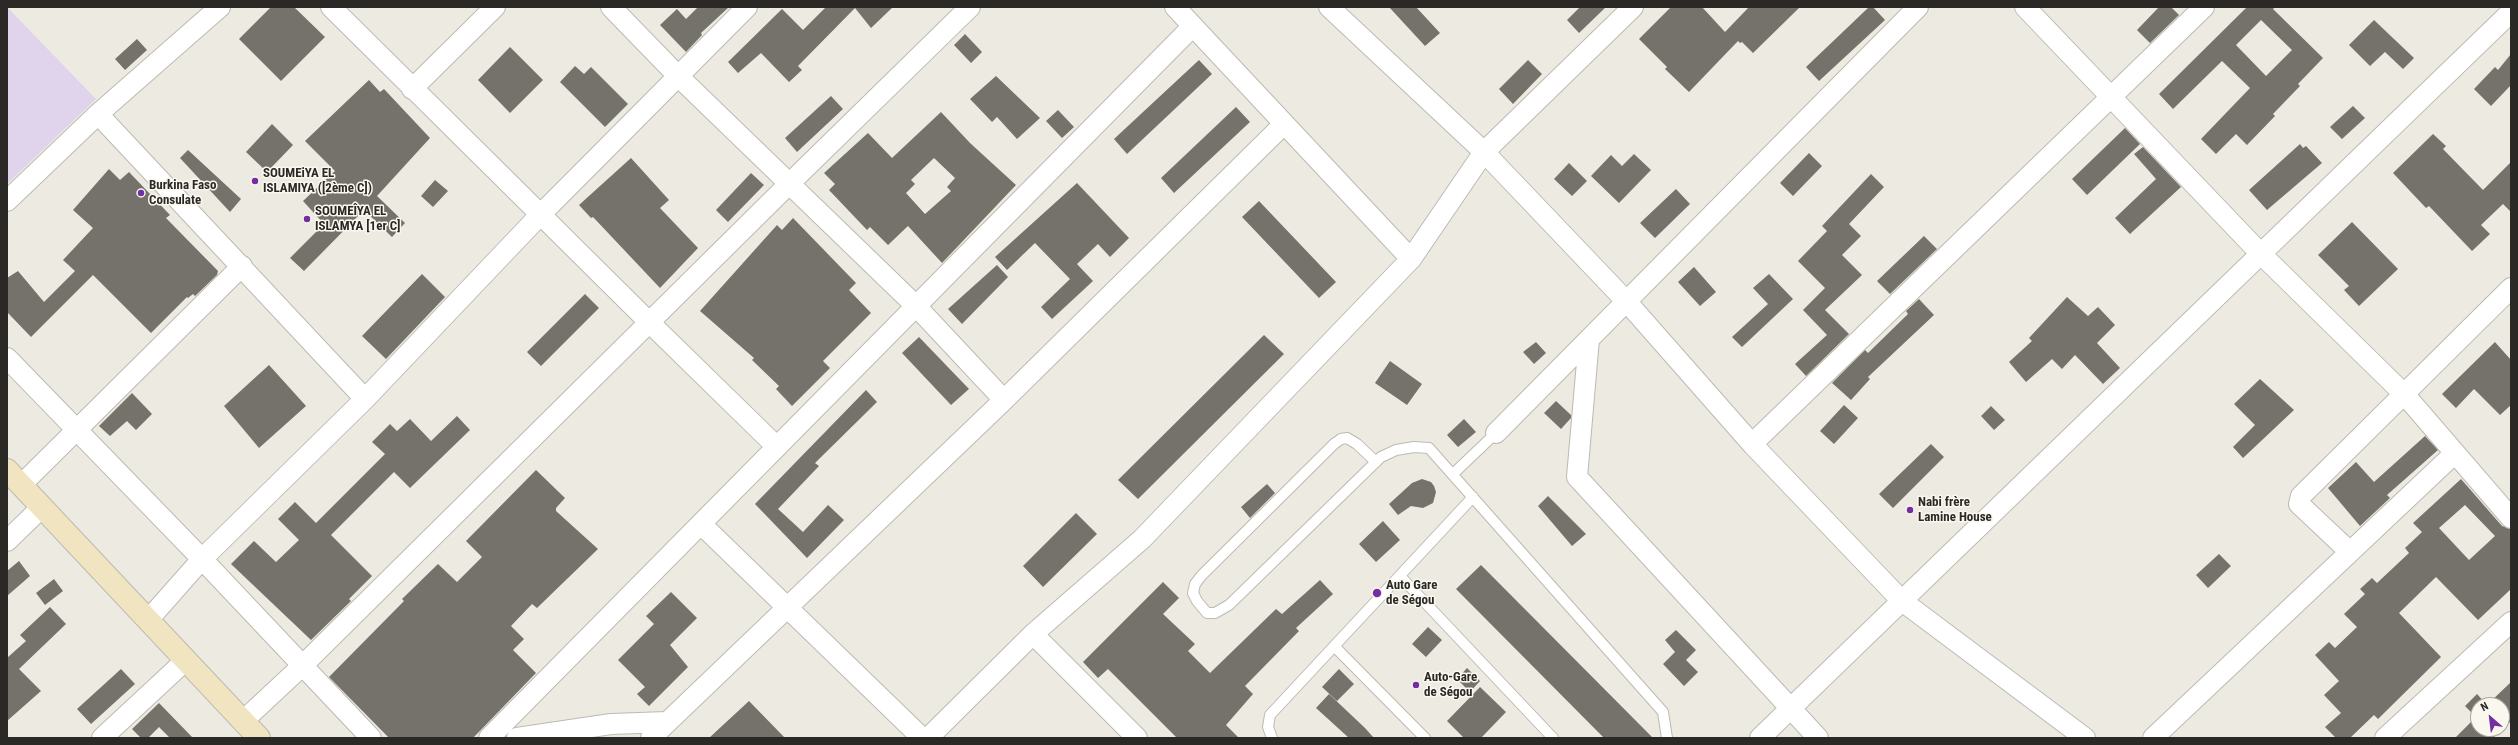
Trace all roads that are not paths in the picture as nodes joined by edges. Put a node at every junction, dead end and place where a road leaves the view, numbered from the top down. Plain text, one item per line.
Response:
1 (220, 7) edge
2 (331, 7) edge
3 (495, 7) edge
4 (612, 7) edge
5 (747, 7) edge
6 (970, 7) edge
7 (1175, 7) edge
8 (1633, 7) edge
9 (1918, 7) edge
10 (2025, 7) edge
11 (2204, 7) edge
12 (1333, 8) edge
13 (2511, 12) edge
14 (1193, 26) junction
15 (679, 77) junction
16 (412, 89) junction
17 (2112, 96) junction
18 (98, 114) junction
19 (1284, 124) junction
20 (1484, 152) junction
21 (789, 184) junction
22 (7, 201) edge
23 (540, 215) junction
24 (2260, 253) junction
25 (1411, 260) junction
26 (242, 266) junction
27 (2511, 288) edge
28 (1627, 302) junction
29 (916, 306) junction
30 (650, 323) junction
31 (1589, 339) junction
32 (7, 358) edge
33 (2405, 395) junction
34 (365, 399) junction
35 (1004, 400) junction
36 (77, 430) junction
37 (1496, 433) joint
38 (1752, 444) junction
39 (777, 446) junction
40 (2455, 453) junction
41 (1376, 462) junction
42 (1453, 474) junction
43 (14, 478) edge
44 (1473, 497) junction
45 (42, 507) junction
46 (2511, 518) edge
47 (701, 524) junction
48 (7, 540) edge
49 (2350, 552) junction
50 (202, 559) junction
51 (1400, 576) junction
52 (1902, 601) junction
53 (788, 608) junction
54 (149, 619) junction
55 (2511, 622) edge
56 (1033, 634) junction
57 (1334, 646) junction
58 (186, 660) junction
59 (302, 666) junction
60 (1790, 708) junction
61 (243, 721) junction
62 (667, 722) junction
63 (102, 738) edge
64 (259, 738) edge
65 (371, 738) edge
66 (489, 738) edge
67 (517, 738) edge
68 (651, 738) edge
69 (922, 738) edge
70 (928, 738) edge
71 (1138, 738) edge
72 (1272, 738) edge
73 (1425, 738) edge
74 (1553, 738) edge
75 (1667, 738) edge
76 (1760, 738) edge
77 (1818, 738) edge
78 (2085, 738) edge
79 (2153, 738) edge
80 (2385, 738) edge

1 - 18 street
2 - 16 street
3 - 16 street
4 - 15 street
5 - 15 street
6 - 21 street
7 - 14 street
8 - 20 street
9 - 28 street
10 - 17 street
11 - 17 street
12 - 20 street
13 - 24 street
14 - 19 street
14 - 29 street
15 - 21 street
15 - 23 street
16 - 23 street
17 - 24 street
17 - 38 street
18 - 22 street
18 - 26 street
19 - 25 street
19 - 35 street
20 - 25 street
20 - 28 street
21 - 29 street
21 - 30 street
23 - 30 street
23 - 34 street
24 - 33 street
24 - 52 street
25 - 56 street
26 - 34 street
26 - 36 street
27 - 33 street
28 - 31 street
28 - 38 street
29 - 35 street
29 - 39 street
30 - 39 street
30 - 59 street
31 - 37 street
31 - 60 street
32 - 36 street
33 - 40 street
33 - 49 street
34 - 50 street
35 - 53 street
36 - 43 street
36 - 50 street
37 - 42 lane
38 - 52 street
39 - 47 street
40 - 46 street
40 - 49 street
41 - 41 lane
41 - 42 lane
42 - 44 lane
43 - 45 main road
44 - 51 lane
44 - 75 lane
45 - 48 street
45 - 54 main road
47 - 53 street
47 - 66 street
49 - 79 street
50 - 54 street
50 - 59 street
51 - 57 lane
51 - 74 lane
52 - 60 street
52 - 78 street
53 - 62 street
53 - 69 street
54 - 58 main road
55 - 80 street
56 - 70 street
56 - 71 street
57 - 72 lane
57 - 73 lane
58 - 61 main road
58 - 63 street
59 - 61 street
59 - 65 street
60 - 76 street
60 - 77 street
61 - 64 main road
62 - 67 street
62 - 68 street

